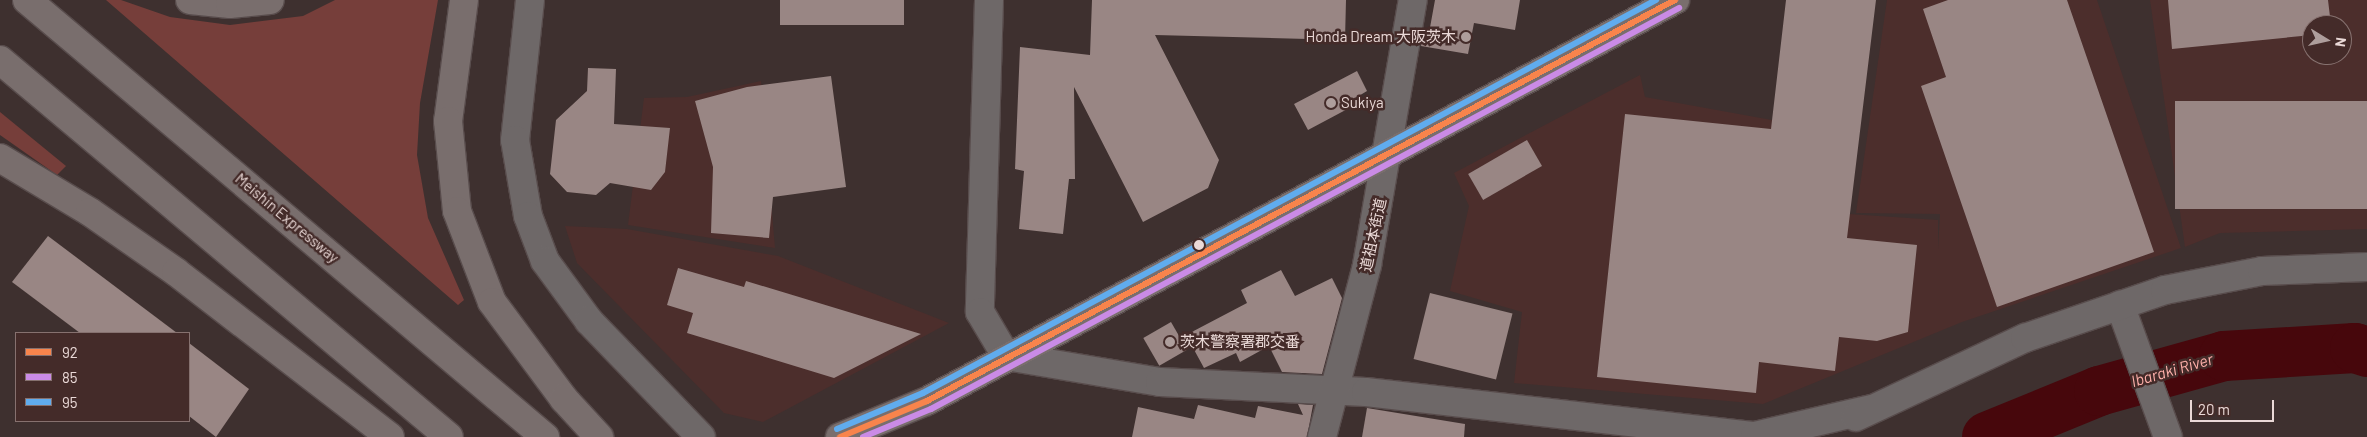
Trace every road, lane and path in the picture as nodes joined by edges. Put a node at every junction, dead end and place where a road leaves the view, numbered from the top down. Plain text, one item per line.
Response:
1 (28, 0) edge
2 (190, 0) edge
3 (270, 0) edge
4 (464, 0) edge
5 (530, 0) edge
6 (989, 0) edge
7 (1413, 0) edge
8 (1675, 0) edge
9 (0, 60) edge
10 (1390, 149) junction
11 (0, 158) edge
12 (2367, 267) edge
13 (2123, 315) junction
14 (1006, 356) junction
15 (1336, 392) junction
16 (927, 401) junction
17 (1871, 409) junction
18 (537, 430) edge
19 (390, 437) edge
20 (449, 437) edge
21 (599, 437) edge
22 (701, 437) edge
23 (840, 437) edge
24 (886, 437) edge
25 (1322, 437) edge
26 (1818, 437) edge
27 (2168, 437) edge

1 - 18 highway, Meishin Expressway
2 - 3 highway
4 - 21 highway
5 - 22 street
6 - 14 street
7 - 10 street, 道祖本街道
8 - 10 highway
9 - 20 highway
10 - 14 highway
10 - 15 street, 道祖本街道
11 - 19 highway
12 - 13 street
13 - 17 street
13 - 27 street
14 - 15 street
14 - 16 highway
15 - 17 street
15 - 25 street, 道祖本街道
16 - 23 highway
16 - 24 highway
17 - 26 street

